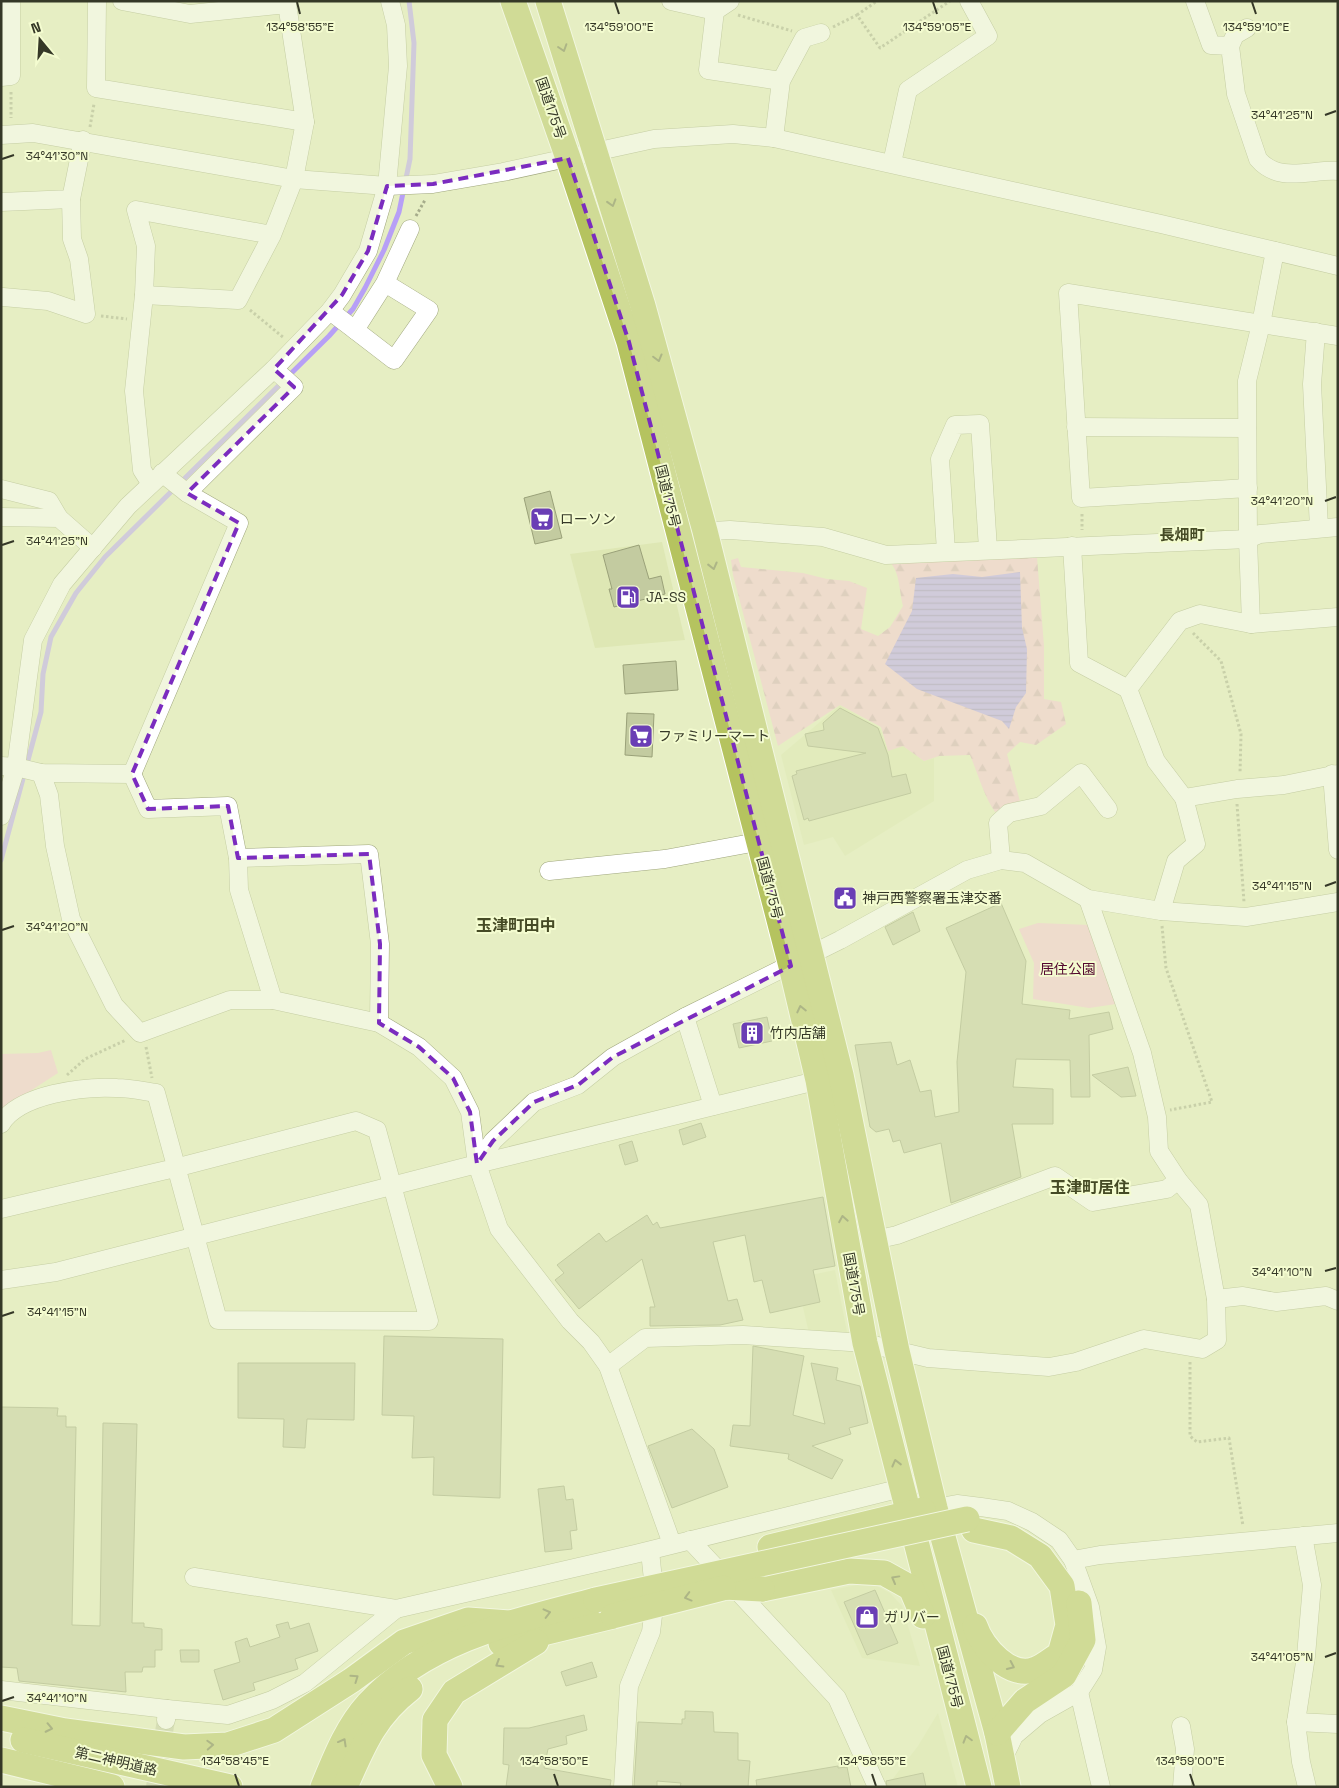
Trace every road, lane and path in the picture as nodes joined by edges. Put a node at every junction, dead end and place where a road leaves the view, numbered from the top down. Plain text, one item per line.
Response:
1 (11, 1) edge
2 (97, 1) edge
3 (122, 1) edge
4 (390, 1) edge
5 (514, 1) edge
6 (548, 1) edge
7 (670, 1) edge
8 (730, 1) edge
9 (877, 1) edge
10 (950, 1) edge
11 (969, 1) edge
12 (1195, 1) edge
13 (715, 11) junction
14 (857, 15) junction
15 (1247, 28) dead end
16 (812, 35) junction
17 (1230, 46) junction
18 (6, 77) edge
19 (781, 81) junction
20 (96, 88) junction
21 (305, 122) junction
22 (6, 134) edge
23 (774, 138) junction
24 (86, 141) junction
25 (597, 152) junction
26 (568, 158) junction
27 (892, 162) junction
28 (1338, 171) edge
29 (294, 179) junction
30 (433, 184) junction
31 (387, 186) junction
32 (71, 199) junction
33 (1, 202) edge
34 (410, 229) joint
35 (272, 235) junction
36 (1275, 251) junction
37 (1338, 266) edge
38 (385, 283) junction
39 (144, 295) junction
40 (3, 297) dead end
41 (238, 300) junction
42 (330, 311) junction
43 (86, 314) junction
44 (142, 321) junction
45 (1261, 324) junction
46 (355, 330) junction
47 (1316, 332) junction
48 (1338, 336) edge
49 (296, 347) junction
50 (274, 369) junction
51 (1076, 427) junction
52 (1247, 428) junction
53 (156, 479) junction
54 (1248, 488) junction
55 (1, 489) edge
56 (187, 492) junction
57 (1081, 498) junction
58 (1, 517) edge
59 (59, 518) junction
60 (1338, 527) edge
61 (1319, 528) junction
62 (705, 531) junction
63 (678, 534) junction
64 (1248, 539) junction
65 (1078, 546) junction
66 (93, 548) junction
67 (988, 550) junction
68 (946, 551) junction
69 (1338, 617) edge
70 (1180, 621) junction
71 (1251, 624) junction
72 (1128, 688) junction
73 (9, 766) edge
74 (41, 773) junction
75 (132, 774) junction
76 (1335, 774) edge
77 (1237, 789) junction
78 (1184, 798) junction
79 (1108, 809) dead end
80 (1, 816) edge
81 (758, 842) junction
82 (1338, 850) edge
83 (238, 858) junction
84 (1001, 860) junction
85 (549, 871) dead end
86 (1088, 899) junction
87 (1338, 902) edge
88 (1161, 911) junction
89 (1246, 918) junction
90 (801, 960) junction
91 (273, 1000) junction
92 (685, 1017) junction
93 (379, 1023) junction
94 (140, 1033) junction
95 (829, 1077) junction
96 (156, 1093) junction
97 (46, 1094) junction
98 (713, 1106) junction
99 (1157, 1117) junction
100 (1, 1124) edge
101 (477, 1164) junction
102 (175, 1168) junction
103 (1178, 1180) junction
104 (393, 1186) junction
105 (1, 1209) edge
106 (196, 1236) junction
107 (875, 1240) junction
108 (1, 1280) edge
109 (1216, 1299) junction
110 (1338, 1301) edge
111 (865, 1343) junction
112 (1190, 1346) junction
113 (897, 1351) junction
114 (608, 1366) junction
115 (928, 1481) junction
116 (902, 1488) junction
117 (934, 1508) junction
118 (908, 1514) junction
119 (971, 1525) junction
120 (1338, 1533) edge
121 (1303, 1536) junction
122 (690, 1540) junction
123 (1245, 1541) junction
124 (672, 1544) junction
125 (650, 1550) junction
126 (946, 1552) junction
127 (1073, 1560) junction
128 (698, 1576) junction
129 (194, 1577) dead end
130 (724, 1587) junction
131 (604, 1608) junction
132 (396, 1609) junction
133 (509, 1622) junction
134 (556, 1630) junction
135 (942, 1646) junction
136 (1, 1690) edge
137 (1079, 1692) junction
138 (1, 1718) edge
139 (1296, 1722) junction
140 (1338, 1724) edge
141 (1181, 1726) dead end
142 (997, 1733) junction
143 (1, 1735) edge
144 (1, 1760) edge
145 (1002, 1761) junction
146 (112, 1787) edge
147 (230, 1787) edge
148 (323, 1787) edge
149 (345, 1787) edge
150 (450, 1787) edge
151 (623, 1787) edge
152 (877, 1787) edge
153 (978, 1787) edge
154 (1008, 1787) edge
155 (1101, 1787) edge
156 (1182, 1787) edge
157 (1307, 1787) edge

1 - 18 street
2 - 20 street
3 - 21 street
4 - 31 street
5 - 26 highway, 国道175号
6 -> 25 highway, 国道175号
7 - 13 street
8 - 13 street
9 - 14 path
10 - 14 path
11 - 27 street
12 - 17 street
13 - 16 path
13 - 19 street
14 - 16 path
15 - 17 street
16 - 19 street
17 - 28 street
18 - 22 path
19 - 23 street
20 - 21 street
20 - 24 path
21 - 29 street
22 - 24 street
23 - 25 street
23 - 27 street
24 - 29 street
24 - 32 street
25 - 26 street
25 -> 62 highway, 国道175号
26 - 30 street
26 - 63 highway, 国道175号
27 - 36 street
29 - 31 street
29 - 35 street
30 - 31 street
30 - 34 path
31 - 42 street
32 - 33 street
32 - 43 street
34 - 38 street
35 - 39 street
35 - 41 street
36 - 37 street
36 - 45 street
38 - 46 street
38 - 46 street
39 - 41 street
39 - 44 street
40 - 43 street
41 - 49 path
42 - 46 street
42 - 49 street
43 - 44 path
44 - 53 street
45 - 47 street
45 - 51 street
45 - 52 street
47 - 48 street
47 - 61 street
49 - 50 street
50 - 53 street
50 - 56 street
51 - 52 street
51 - 57 street
52 - 54 street
53 - 56 street
53 - 66 street
54 - 57 street
54 - 64 street
55 - 59 street
56 - 75 street
57 - 65 path
58 - 59 street
59 - 66 street
60 - 61 street
61 - 64 street
62 - 63 street
62 - 68 street
62 -> 90 highway, 国道175号
63 - 81 highway, 国道175号
64 - 65 street
64 - 71 street
65 - 67 street
65 - 72 street
66 - 73 street
67 - 68 street
67 - 68 street
69 - 71 street
70 - 71 street
70 - 72 street
70 - 77 path
72 - 78 street
73 - 74 street
73 - 80 street
74 - 75 street
74 - 94 street
75 - 83 street
76 - 77 street
76 - 82 street
77 - 78 street
77 - 89 path
78 - 88 street
79 - 84 street
81 - 85 street
81 - 90 highway, 国道175号
83 - 91 street
83 - 93 street
84 - 86 street
84 - 90 street
86 - 88 street
86 - 99 street
87 - 89 street
88 - 89 street
88 - 99 path
90 - 92 street
90 - 95 highway, 国道175号
91 - 93 street
91 - 94 street
92 - 98 street
92 - 101 street
93 - 101 street
94 - 96 path
94 - 97 path
95 - 98 street
95 - 107 highway, 国道175号
111 -> 95 highway, 国道175号
96 - 97 street
96 - 102 street
97 - 100 street
98 - 101 street
99 - 103 street
101 - 104 street
101 - 114 street
102 - 104 street
102 - 105 street
102 - 106 street
103 - 107 street
103 - 109 street
104 - 106 street
104 - 106 street
106 - 108 street
107 - 113 highway, 国道175号
109 - 110 street
109 - 112 street
111 - 113 street
111 - 114 street
116 -> 111 highway, 国道175号
112 - 113 street
112 - 123 path
113 - 115 highway, 国道175号
114 - 124 street
115 - 116 street
115 - 117 highway, 国道175号
116 - 118 highway, 国道175号
116 - 122 street
117 - 118 highway
117 - 126 highway, 国道175号
117 - 127 street
118 - 128 highway
118 - 135 highway, 国道175号
126 -> 119 highway
119 - 128 highway, bridge
119 - 130 highway, bridge
119 - 142 highway
120 - 121 street
121 - 123 street
121 - 139 street
122 - 124 street
122 - 152 street
123 - 127 street
124 - 125 street
125 - 132 street
125 - 151 street
126 - 142 highway, 国道175号
127 - 137 street
128 - 131 highway, bridge
129 - 132 street
130 -> 131 highway, bridge
135 -> 130 highway, bridge
133 -> 131 highway
131 - 134 highway
132 - 136 street
138 -> 133 highway
148 -> 133 highway
134 - 149 highway
134 -> 150 highway
153 -> 135 highway, 国道175号
137 - 145 street
137 - 155 street
139 - 140 street
139 - 157 street
141 - 156 street
142 - 145 highway, 国道175号
143 - 147 highway, 第二神明道路
144 - 146 highway, 第二神明道路
145 - 154 highway, 国道175号

